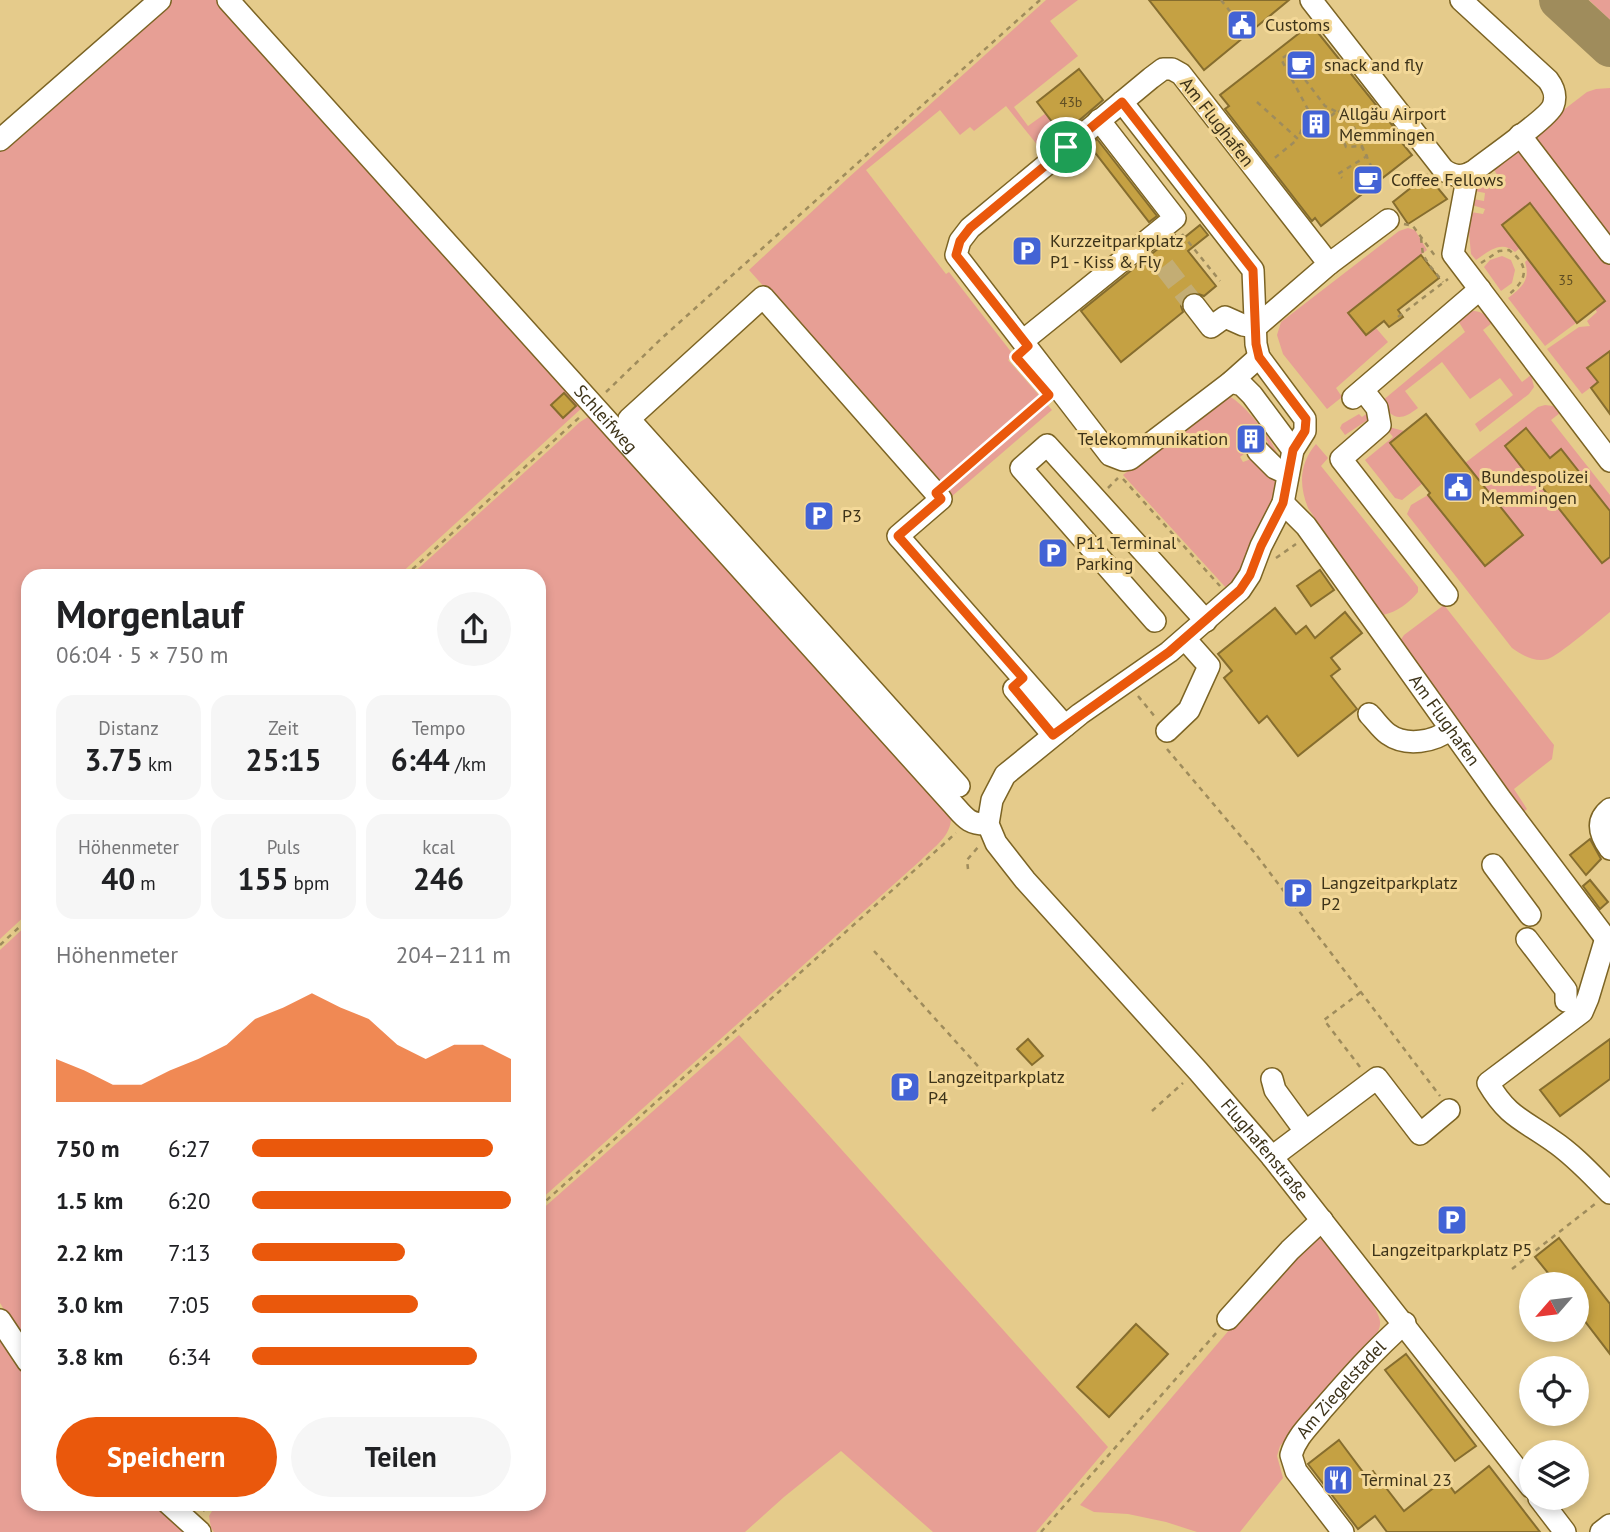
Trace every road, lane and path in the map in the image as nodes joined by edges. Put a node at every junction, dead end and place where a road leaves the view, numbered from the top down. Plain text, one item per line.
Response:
1 (160, 0) edge
2 (228, 0) edge
3 (1040, 0) edge
4 (1221, 0) edge
5 (1311, 0) edge
6 (1461, 0) edge
7 (1233, 15) dead end
8 (1122, 102) junction
9 (1257, 102) dead end
10 (1331, 116) dead end
11 (1099, 120) junction
12 (1520, 135) junction
13 (1298, 139) junction
14 (0, 141) edge
15 (1271, 161) dead end
16 (1468, 174) junction
17 (1342, 178) dead end
18 (1377, 182) dead end
19 (1388, 220) joint
20 (1180, 232) dead end
21 (1421, 238) junction
22 (1610, 253) edge
23 (1436, 257) dead end
24 (1329, 264) junction
25 (1220, 281) dead end
26 (1474, 281) junction
27 (1194, 305) tunnel mouth
28 (1493, 307) junction
29 (1398, 317) dead end
30 (1256, 327) junction
31 (1024, 340) junction
32 (1259, 357) junction
33 (1231, 382) junction
34 (1049, 395) dead end
35 (593, 405) junction
36 (1293, 450) junction
37 (1258, 451) dead end
38 (1610, 461) edge
39 (1288, 474) junction
40 (1121, 476) dead end
41 (936, 493) junction
42 (1283, 503) junction
43 (413, 569) edge
44 (1226, 594) dead end
45 (1447, 594) dead end
46 (1155, 621) dead end
47 (1206, 621) junction
48 (1185, 639) junction
49 (1126, 683) junction
50 (1369, 714) dead end
51 (1450, 729) junction
52 (1059, 730) junction
53 (1167, 739) junction
54 (959, 786) dead end
55 (1610, 809) edge
56 (979, 823) junction
57 (1610, 849) edge
58 (973, 851) dead end
59 (1493, 865) dead end
60 (968, 869) dead end
61 (1530, 915) dead end
62 (21, 926) edge
63 (1527, 939) dead end
64 (1608, 941) edge
65 (0, 945) edge
66 (874, 951) dead end
67 (1568, 969) dead end
68 (1361, 992) junction
69 (1588, 998) junction
70 (1566, 1001) dead end
71 (1272, 1079) dead end
72 (1186, 1081) dead end
73 (1370, 1082) junction
74 (995, 1085) dead end
75 (1450, 1110) joint
76 (1152, 1111) dead end
77 (1305, 1131) junction
78 (1272, 1157) junction
79 (1610, 1193) edge
80 (546, 1200) edge
81 (1322, 1220) junction
82 (1512, 1269) dead end
83 (1228, 1319) joint
84 (0, 1320) edge
85 (1405, 1323) junction
86 (21, 1352) edge
87 (1519, 1471) edge
88 (1548, 1510) edge
89 (177, 1511) edge
90 (1610, 1525) edge
91 (200, 1532) edge
92 (1041, 1532) edge
93 (1343, 1532) edge
94 (1565, 1532) edge
95 (1601, 1532) edge

1 - 14 street
2 - 35 street, Schleifweg
3 - 35 path
4 - 7 path
5 - 16 street
6 - 12 street
8 - 11 street
8 - 24 street, Am Flughafen
8 - 30 street
9 - 13 path
10 - 17 path
11 - 31 street
11 - 31 street
12 - 16 street
12 - 22 street
13 - 15 path
13 - 18 path
16 - 26 street
19 - 21 path
19 - 24 street
20 - 25 path
21 - 23 path
21 - 29 path
24 - 30 street
26 - 28 street
26 - 28 path
26 - 45 street
27 - 30 street
28 - 38 street
30 - 32 street
31 - 33 street
32 - 33 street
32 - 36 street
33 - 36 street
34 - 41 path
35 - 43 path
35 - 56 street, Schleifweg
36 - 39 street
37 - 39 street
39 - 42 street
40 - 44 path
41 - 52 street
41 - 54 street
42 - 47 street
42 - 51 street, Am Flughafen
46 - 47 street
47 - 48 street
48 - 49 street
48 - 53 street
49 - 52 street
49 - 53 path
50 - 51 street
51 - 64 street, Am Flughafen
52 - 56 street
53 - 68 path
55 - 57 street
56 - 78 street, Flughafenstraße
56 - 80 path
58 - 60 path
59 - 61 street
62 - 65 path
63 - 70 street
64 - 69 street, Am Flughafen
66 - 74 path
67 - 69 street
68 - 73 path
68 - 75 path
69 - 79 street, Am Flughafen
71 - 77 street
72 - 76 path
73 - 75 street
73 - 77 street
77 - 78 street
78 - 81 street, Flughafenstraße
79 - 82 path
81 - 83 street
81 - 85 street, Flughafenstraße
83 - 92 path
84 - 86 street
85 - 87 street, Flughafenstraße
85 - 93 street, Am Ziegelstadel
88 - 94 street
89 - 91 street
90 - 95 street

